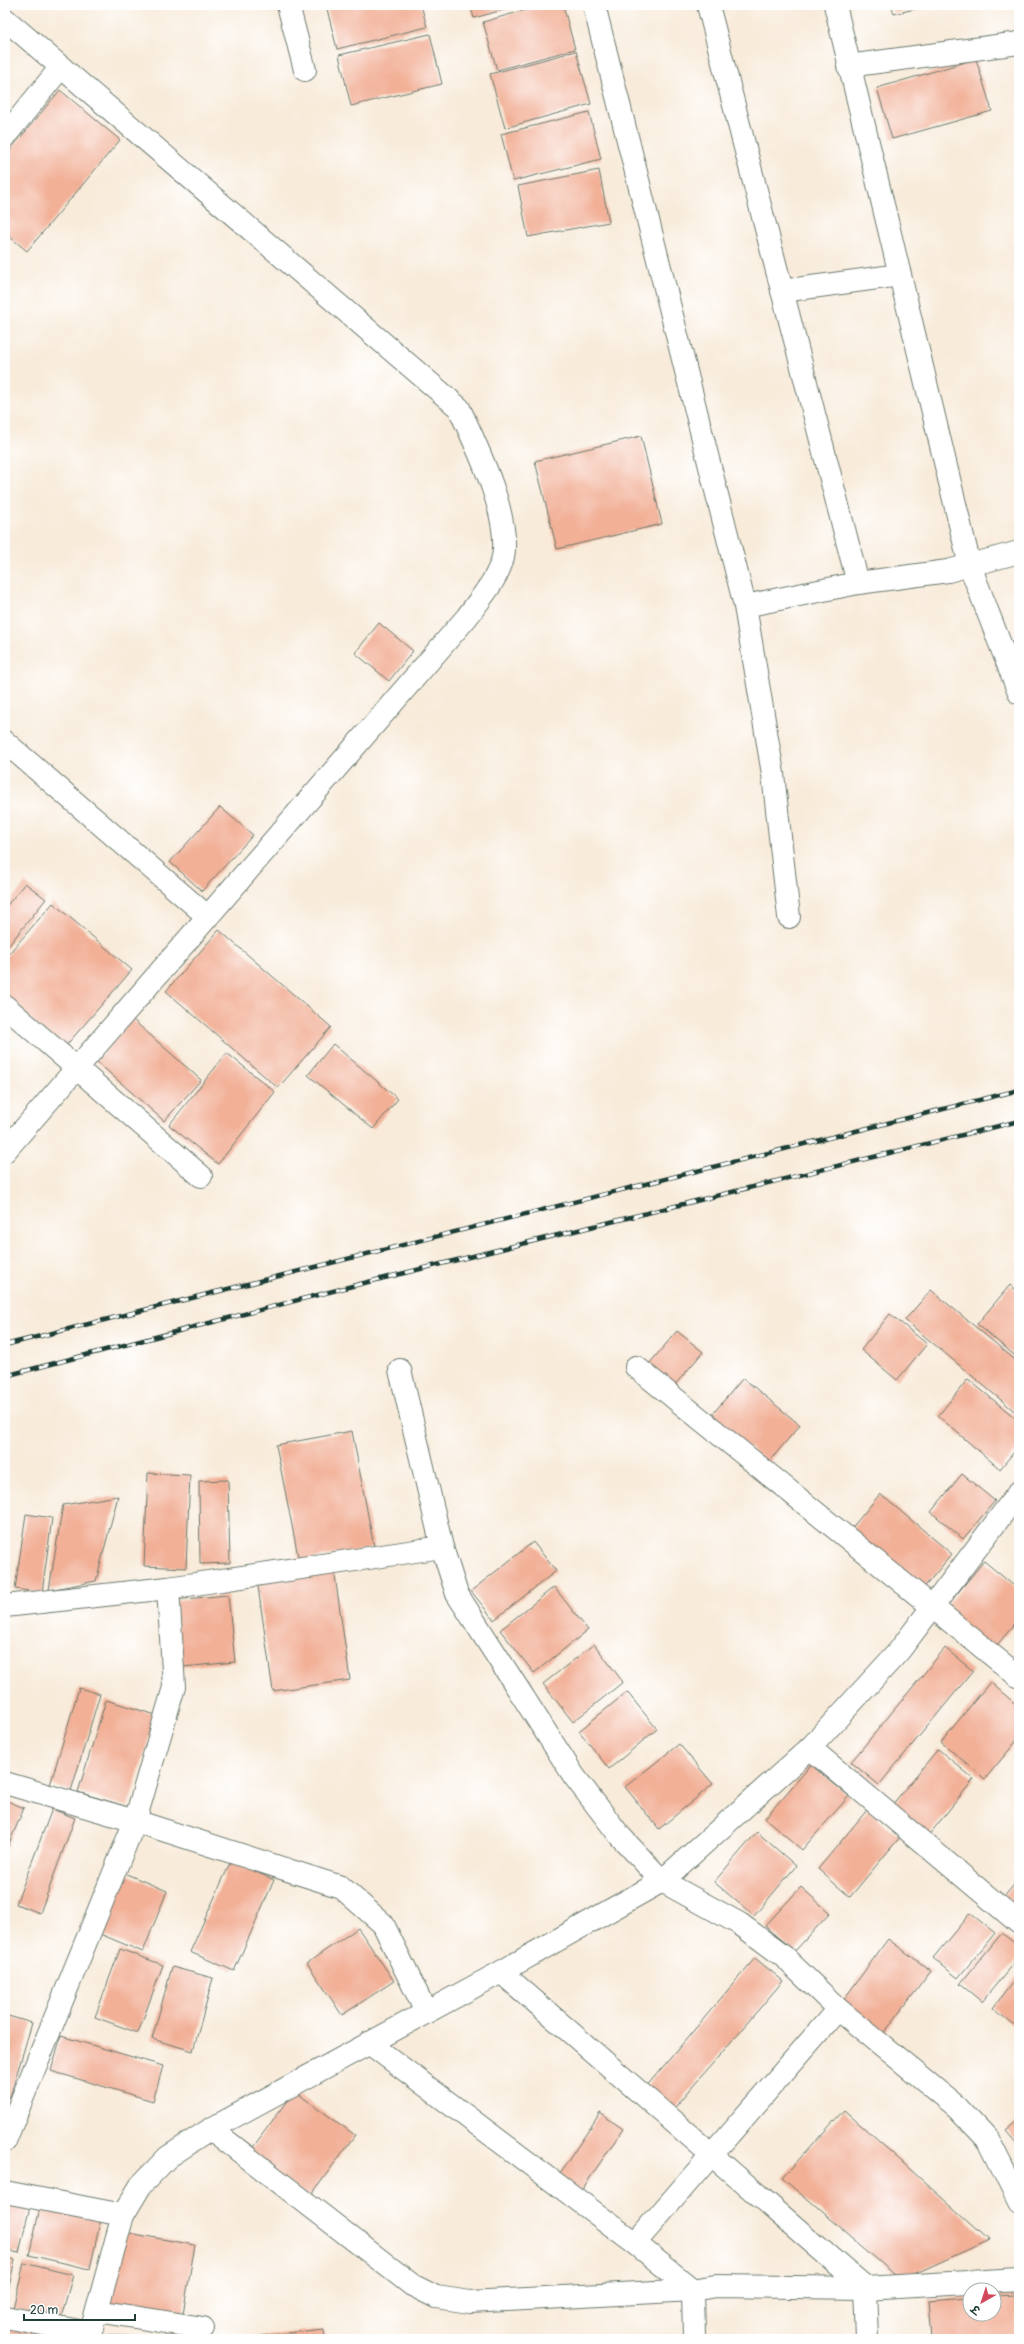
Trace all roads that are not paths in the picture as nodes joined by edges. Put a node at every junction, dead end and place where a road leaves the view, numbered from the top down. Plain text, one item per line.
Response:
1 (288, 5) edge
2 (594, 5) edge
3 (708, 5) edge
4 (835, 5) edge
5 (5, 19) edge
6 (1019, 43) edge
7 (848, 66) junction
8 (61, 67) junction
9 (305, 70) dead end
10 (5, 136) edge
11 (900, 275) junction
12 (782, 291) junction
13 (1019, 552) edge
14 (970, 566) junction
15 (858, 583) junction
16 (745, 606) junction
17 (1019, 693) edge
18 (5, 742) edge
19 (207, 916) junction
20 (788, 917) dead end
21 (5, 1006) edge
22 (76, 1068) junction
23 (5, 1151) edge
24 (200, 1176) dead end
25 (636, 1367) dead end
26 (400, 1370) dead end
27 (1019, 1492) edge
28 (442, 1547) junction
29 (168, 1588) junction
30 (5, 1606) edge
31 (932, 1606) junction
32 (1019, 1677) edge
33 (810, 1748) junction
34 (5, 1783) edge
35 (135, 1821) junction
36 (662, 1881) junction
37 (1019, 1923) edge
38 (501, 1972) junction
39 (838, 2009) junction
40 (426, 2012) junction
41 (369, 2043) junction
42 (210, 2129) junction
43 (5, 2142) edge
44 (712, 2156) junction
45 (5, 2192) edge
46 (1019, 2201) edge
47 (123, 2215) junction
48 (635, 2243) junction
49 (1019, 2279) edge
50 (865, 2288) junction
51 (693, 2290) junction
52 (97, 2311) junction
53 (5, 2317) edge
54 (203, 2328) dead end
55 (89, 2336) edge
56 (694, 2339) edge
57 (867, 2339) edge

1 - 9 street
2 - 16 street
3 - 12 street
4 - 7 street
5 - 8 street
6 - 7 street
7 - 11 street
8 - 10 street
8 - 19 street
11 - 12 street
11 - 14 street
12 - 15 street
13 - 14 street
14 - 15 street
14 - 17 street
15 - 16 street
16 - 20 street
18 - 19 street
19 - 22 street
21 - 22 street
22 - 23 street
22 - 24 street
25 - 31 street
26 - 28 street
27 - 31 street
28 - 29 street
28 - 36 street
29 - 30 street
29 - 35 street
31 - 32 street
31 - 33 street
33 - 36 street
33 - 37 street
34 - 35 street
35 - 40 street
35 - 43 street
36 - 38 street
36 - 39 street
38 - 40 street
38 - 44 street
39 - 44 street
39 - 46 street
40 - 41 street
41 - 42 street
41 - 48 street
42 - 47 street
42 - 51 street
44 - 48 street
44 - 50 street
45 - 47 street
47 - 52 street
48 - 51 street
49 - 50 street
50 - 51 street
50 - 57 street
51 - 56 street
52 - 54 street
52 - 55 street
53 - 55 street

